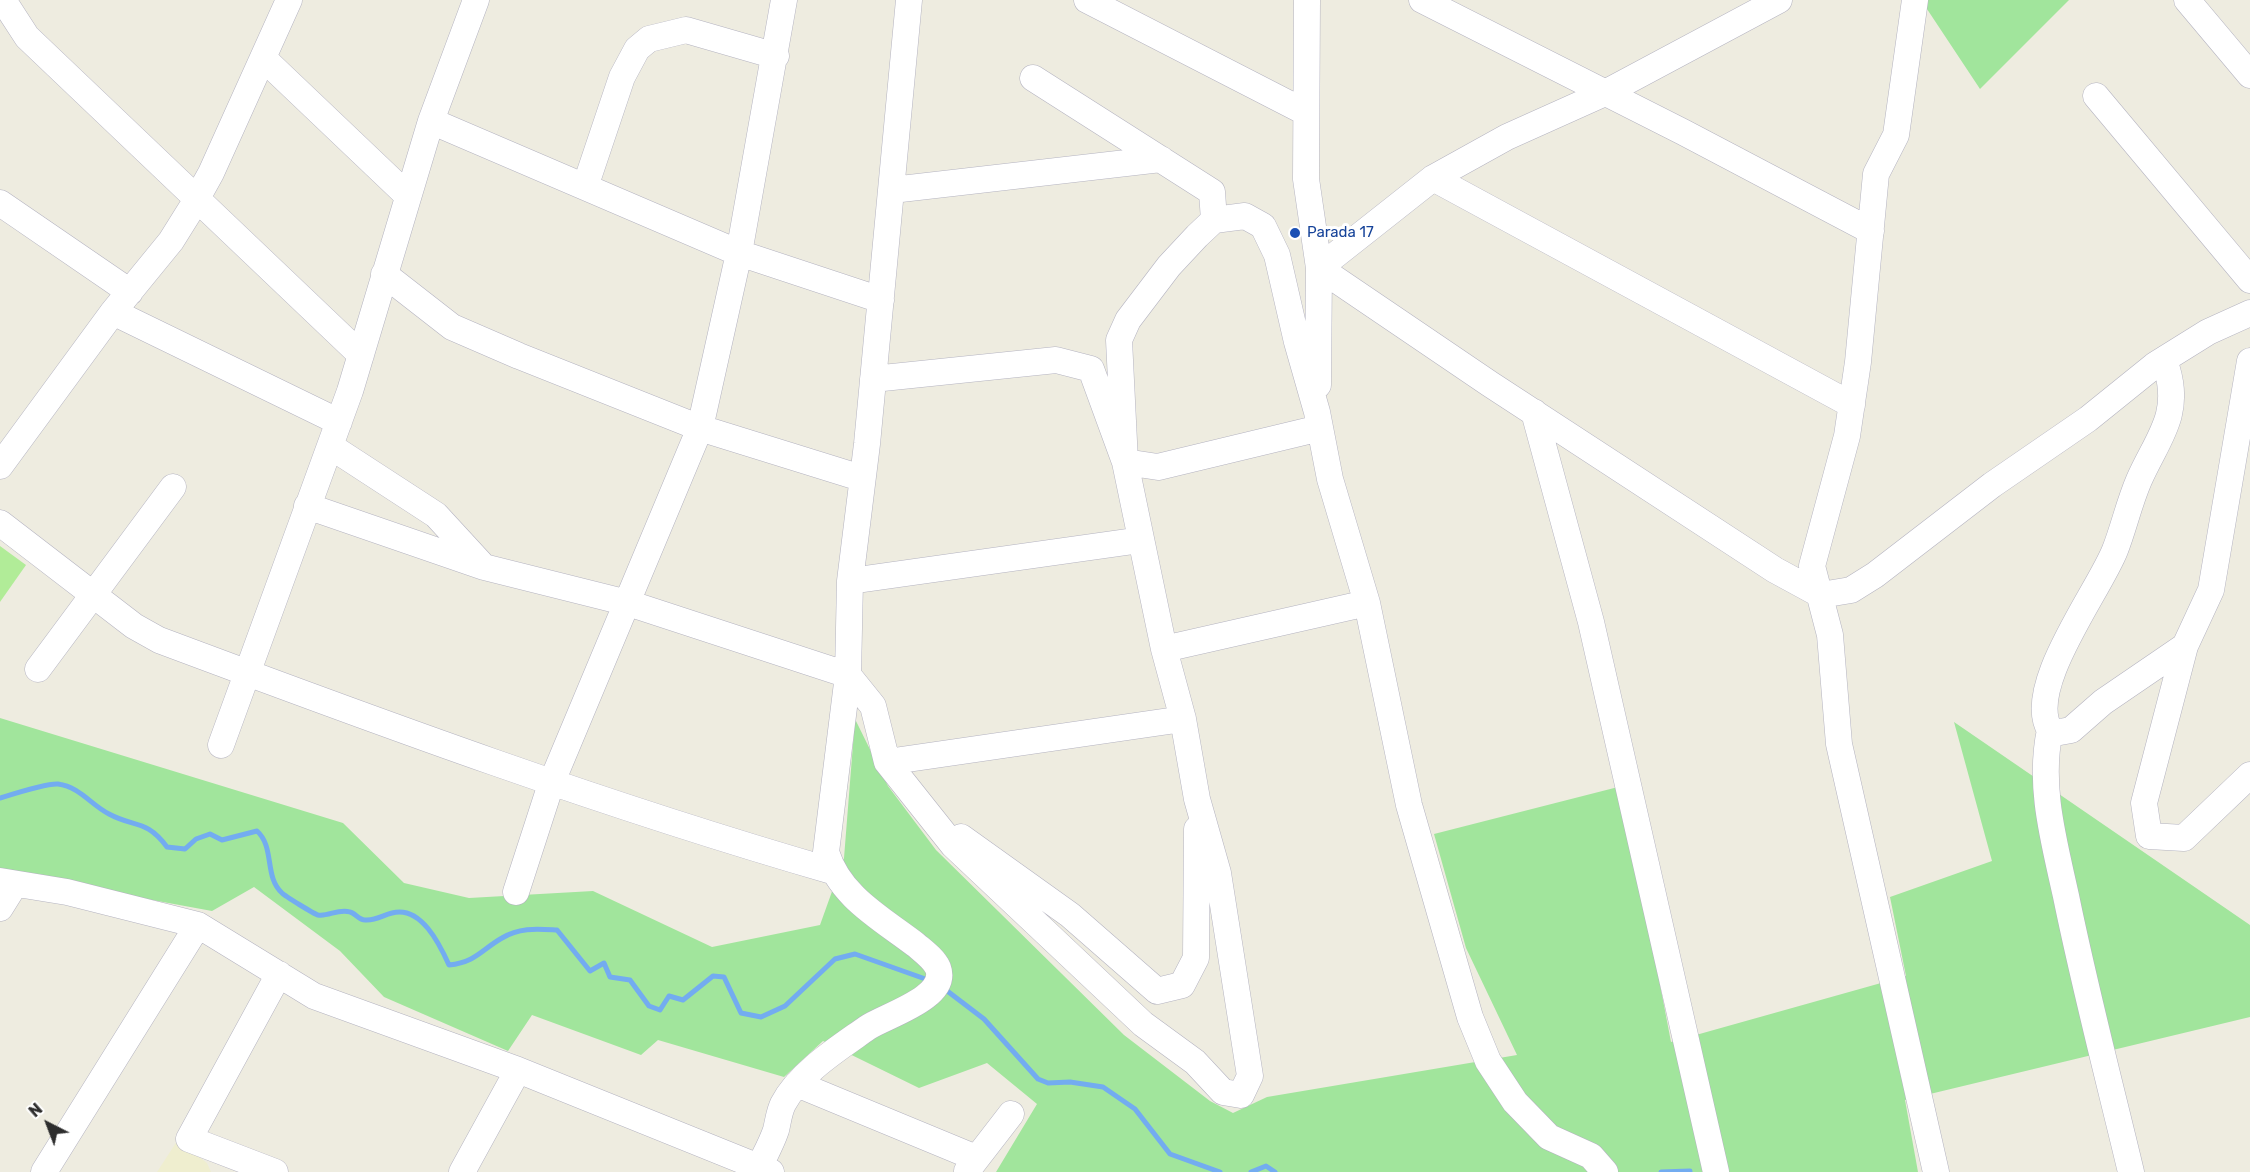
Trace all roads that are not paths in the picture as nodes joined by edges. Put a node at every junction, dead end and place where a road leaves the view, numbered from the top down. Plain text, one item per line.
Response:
1 (3, 0) edge
2 (290, 0) edge
3 (476, 0) edge
4 (784, 0) edge
5 (909, 0) edge
6 (1087, 0) edge
7 (1307, 0) edge
8 (1915, 0) edge
9 (2187, 0) edge
10 (1774, 1) edge
11 (1436, 3) edge
12 (776, 56) junction
13 (263, 58) junction
14 (2250, 75) edge
15 (1033, 78) dead end
16 (1605, 93) junction
17 (2096, 96) dead end
18 (1305, 112) junction
19 (431, 121) junction
20 (1161, 159) junction
21 (1433, 178) junction
22 (585, 187) junction
23 (892, 190) junction
24 (408, 196) junction
25 (197, 199) junction
26 (0, 203) edge
27 (1214, 220) junction
28 (1871, 231) junction
29 (739, 253) junction
30 (1319, 268) junction
31 (384, 274) junction
32 (2250, 280) edge
33 (130, 292) junction
34 (881, 300) junction
35 (113, 312) junction
36 (2250, 313) edge
37 (361, 356) junction
38 (2250, 362) edge
39 (2155, 365) junction
40 (873, 379) junction
41 (1852, 405) junction
42 (1534, 412) junction
43 (1319, 420) junction
44 (339, 422) junction
45 (700, 428) junction
46 (330, 446) junction
47 (1125, 462) junction
48 (0, 466) edge
49 (861, 478) junction
50 (173, 487) dead end
51 (307, 506) junction
52 (0, 523) edge
53 (1141, 540) junction
54 (484, 567) junction
55 (850, 581) junction
56 (93, 595) junction
57 (1821, 595) junction
58 (628, 603) junction
59 (1367, 603) junction
60 (2185, 646) junction
61 (1164, 649) junction
62 (38, 669) dead end
63 (246, 673) junction
64 (848, 675) junction
65 (1183, 719) junction
66 (2050, 730) junction
67 (221, 745) dead end
68 (887, 762) junction
69 (2250, 774) edge
70 (551, 784) junction
71 (1197, 799) junction
72 (932, 818) junction
73 (832, 871) junction
74 (8, 883) edge
75 (516, 892) dead end
76 (0, 908) edge
77 (198, 925) junction
78 (279, 974) junction
79 (518, 1071) junction
80 (797, 1084) junction
81 (1011, 1114) dead end
82 (239, 1165) edge
83 (971, 1165) edge
84 (762, 1170) edge
85 (44, 1172) edge
86 (275, 1172) edge
87 (462, 1172) edge
88 (1605, 1172) edge
89 (1716, 1172) edge
90 (1936, 1172) edge
91 (2131, 1172) edge

1 - 25 street
2 - 13 street
3 - 19 street
4 - 12 street
5 - 23 street
6 - 18 street
7 - 18 street
8 - 28 street
9 - 14 street
10 - 16 street
11 - 16 street
12 - 22 street
12 - 29 street
13 - 24 street
13 - 25 street
15 - 20 street
16 - 21 street
16 - 28 street
17 - 32 street
18 - 30 street
19 - 22 street
19 - 24 street
20 - 23 street
20 - 27 street
21 - 30 street
21 - 41 street
22 - 29 street
23 - 34 street
24 - 31 street
25 - 33 street
25 - 37 street
26 - 33 street
27 - 43 street
27 - 47 street
28 - 41 street
29 - 34 street
29 - 45 street
30 - 42 street
30 - 43 street
31 - 37 street
31 - 45 street
33 - 35 street
34 - 40 street
35 - 44 street
35 - 48 street
36 - 39 street
37 - 44 street
38 - 60 street
39 - 57 street
39 - 66 street
40 - 47 street
40 - 49 street
41 - 57 street
42 - 57 street
42 - 89 street
43 - 47 street
43 - 59 street
44 - 46 street
45 - 49 street
45 - 58 street
46 - 51 street
46 - 54 street
47 - 53 street
49 - 55 street
50 - 56 street
51 - 54 street
51 - 63 street
52 - 56 street
53 - 55 street
53 - 61 street
54 - 58 street
55 - 64 street
56 - 62 street
56 - 63 street
57 - 90 street
58 - 64 street
58 - 70 street
59 - 61 street
59 - 88 street
60 - 66 street
60 - 69 street
61 - 65 street
63 - 67 street
63 - 70 street
64 - 68 street
64 - 73 street
65 - 68 street
65 - 71 street
66 - 91 street
68 - 72 street
70 - 73 street
70 - 75 street
71 - 72 street
71 - 72 street
73 - 80 street
74 - 76 street
74 - 77 street
77 - 78 street
77 - 85 street
78 - 79 street
78 - 82 street
79 - 84 street
79 - 87 street
80 - 83 street
80 - 84 street
81 - 83 street
82 - 86 street

